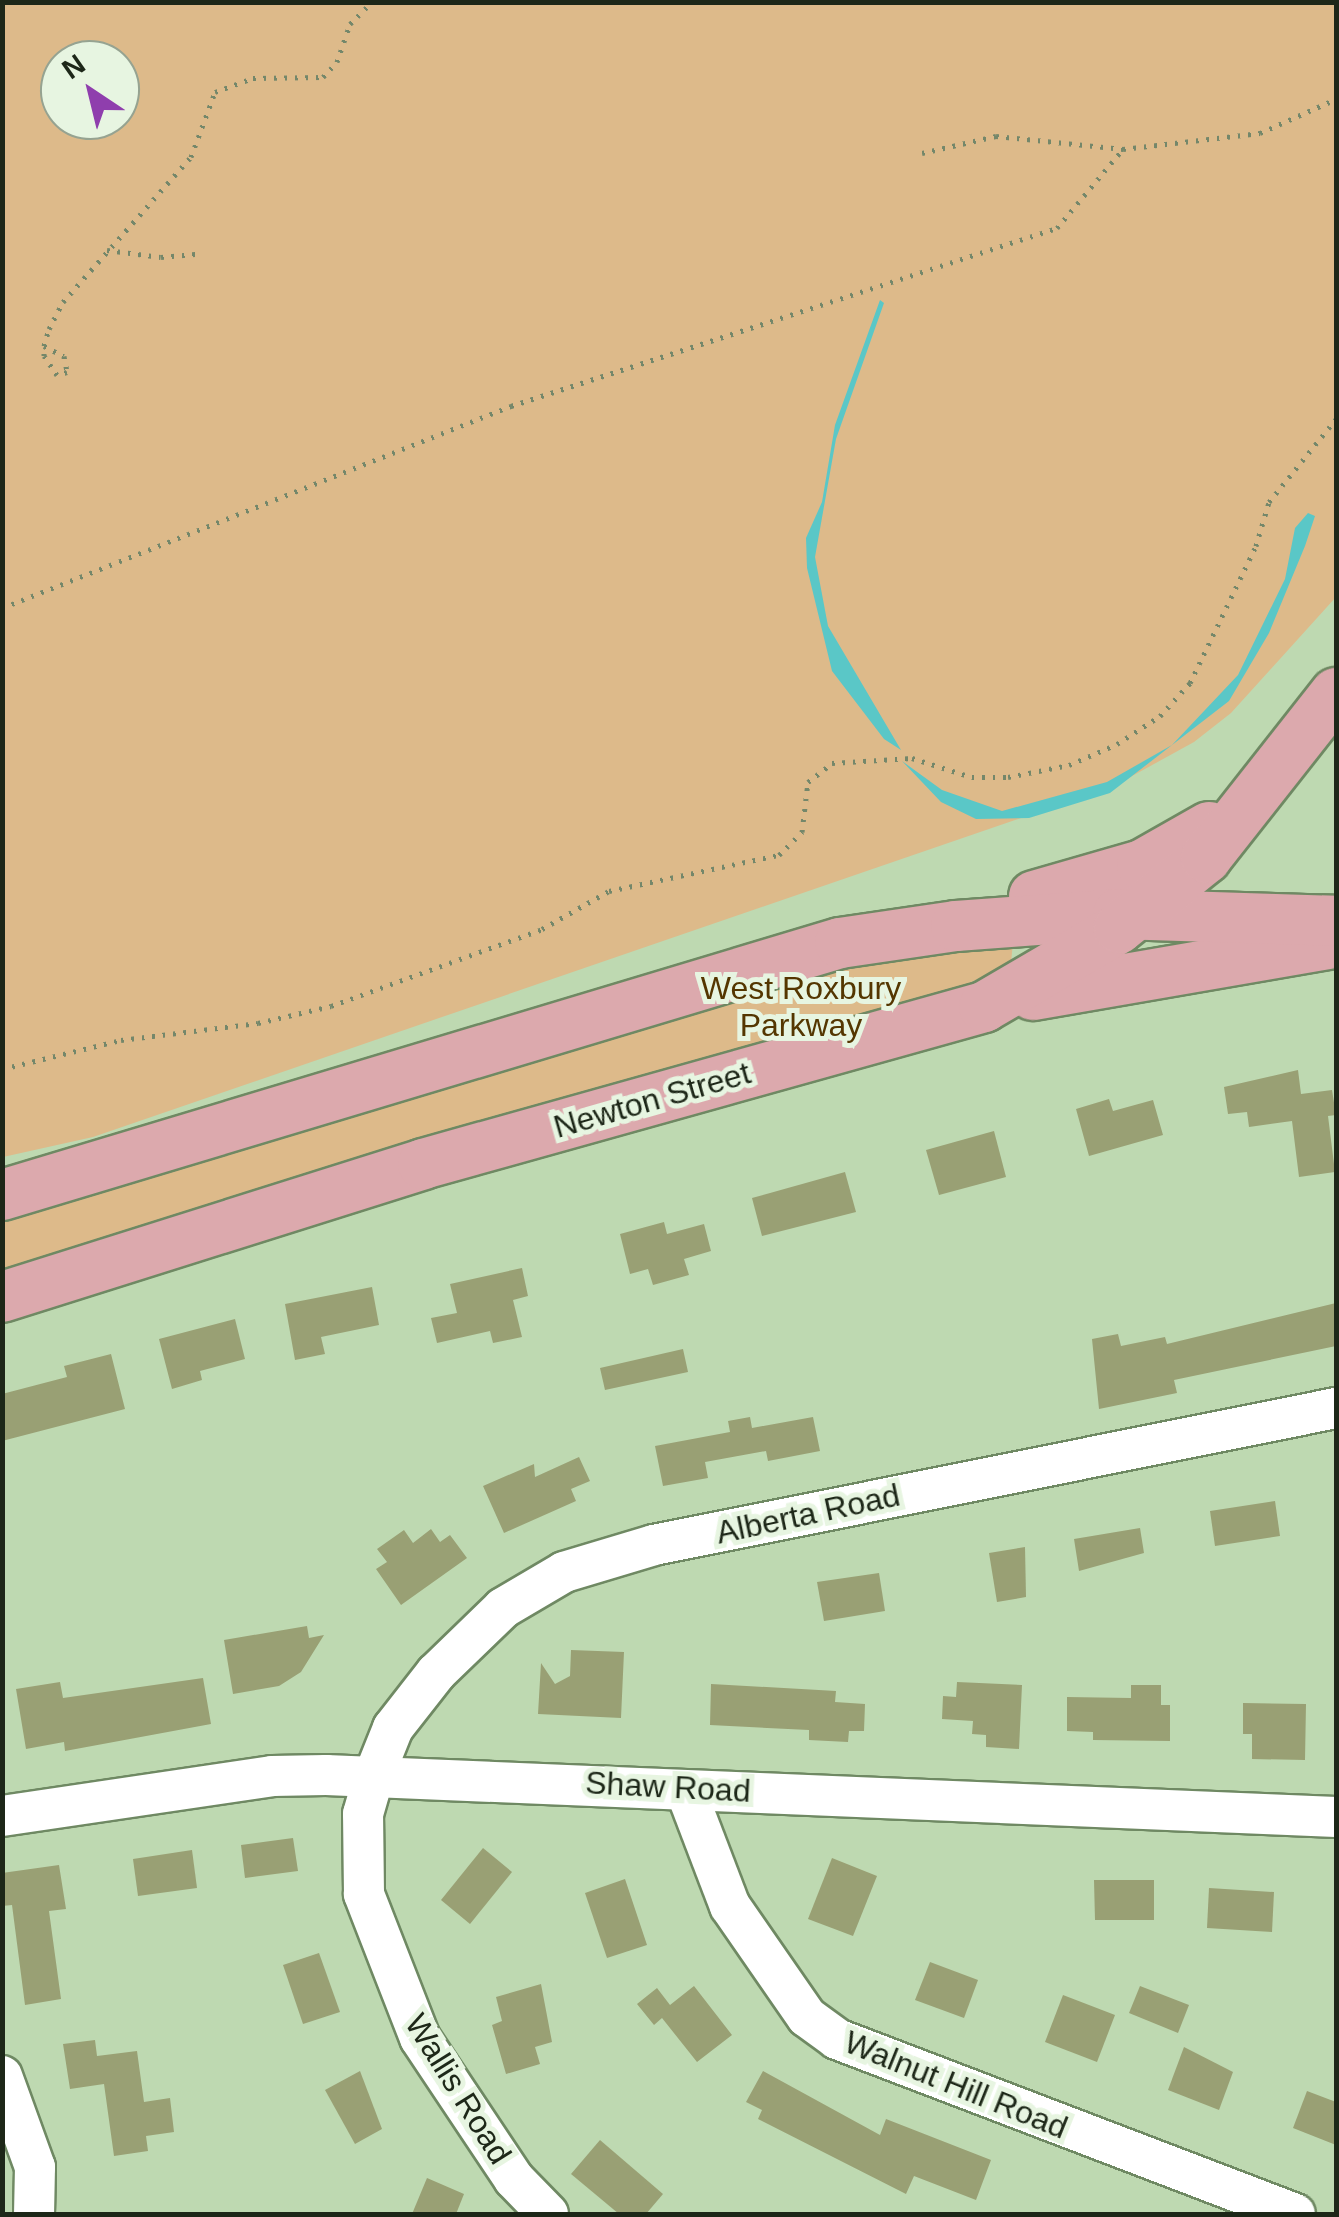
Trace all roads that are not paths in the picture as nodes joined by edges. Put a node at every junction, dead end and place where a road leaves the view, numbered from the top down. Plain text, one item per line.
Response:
1 (1336, 693) edge
2 (1287, 763) junction
3 (1140, 913) junction
4 (1336, 921) edge
5 (840, 943) junction
6 (1336, 943) edge
7 (984, 1006) junction
8 (2, 1195) edge
9 (2, 1296) edge
10 (1336, 1408) edge
11 (374, 1778) junction
12 (686, 1791) junction
13 (2, 1816) edge
14 (1336, 1817) edge
15 (2, 2076) edge
16 (34, 2214) edge
17 (548, 2214) edge
18 (1294, 2214) edge

1 - 2 main road, Newton Street
2 - 3 main road, Newton Street
2 - 5 main road, Newton Street
3 - 4 main road
3 - 5 main road
3 - 7 main road, Newton Street
5 - 8 main road
6 - 7 main road
7 - 9 main road, Newton Street
10 - 11 street, Alberta Road
11 - 12 street, Shaw Road
11 - 13 street, Shaw Road
11 - 17 street, Wallis Road
12 - 14 street, Shaw Road
12 - 18 street, Walnut Hill Road
15 - 16 street

